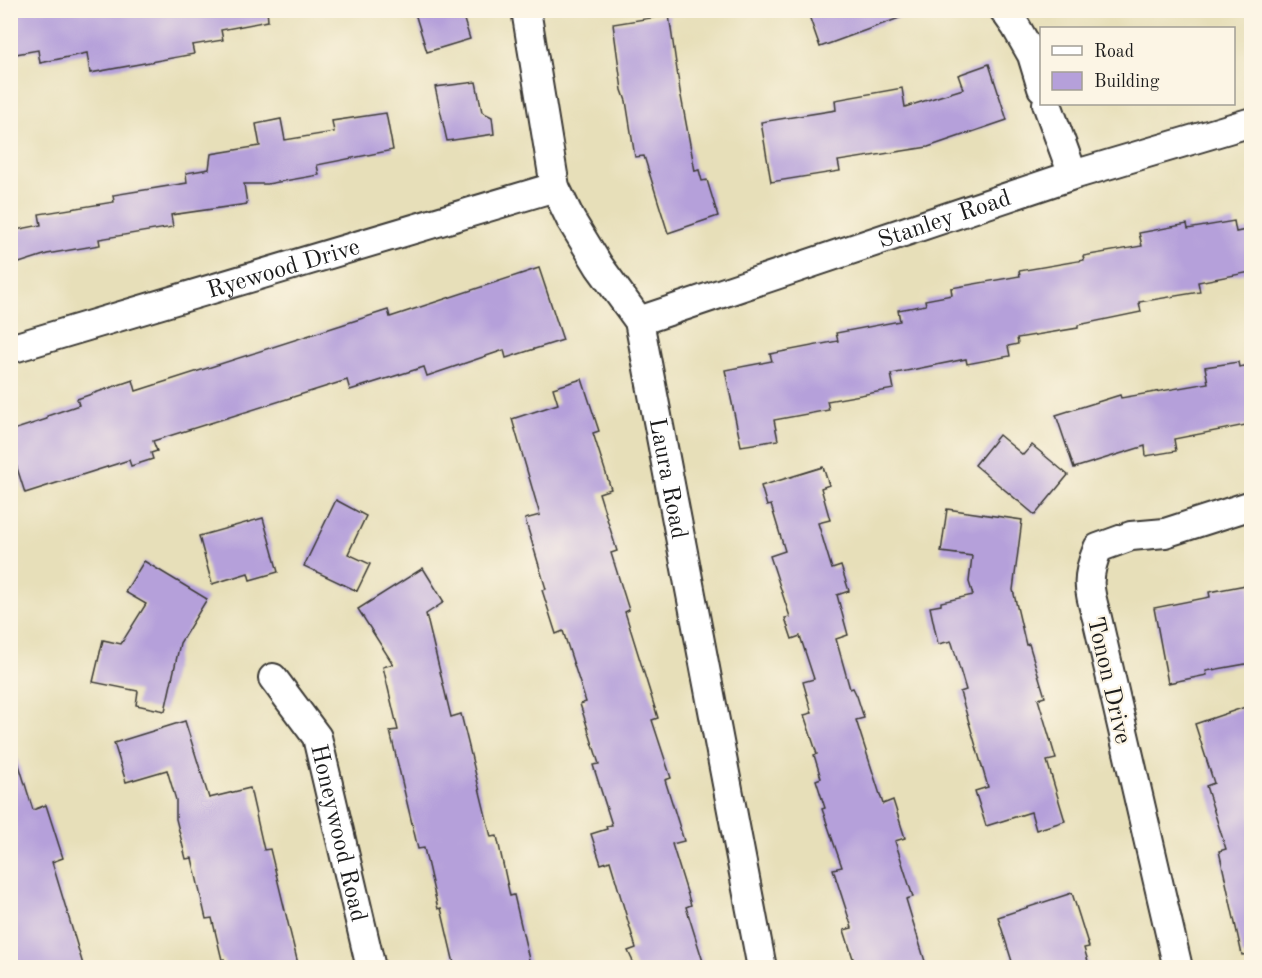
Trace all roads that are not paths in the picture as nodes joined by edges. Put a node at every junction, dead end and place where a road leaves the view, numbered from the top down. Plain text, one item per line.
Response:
1 (526, 10) edge
2 (1004, 10) edge
3 (1040, 84) edge
4 (1047, 105) edge
5 (1251, 122) edge
6 (1073, 175) junction
7 (555, 187) junction
8 (639, 321) junction
9 (10, 349) edge
10 (1251, 505) edge
11 (273, 678) dead end
12 (371, 968) edge
13 (762, 968) edge
14 (1178, 968) edge

1 - 7 street, Laura Road
2 - 3 street
4 - 6 street
5 - 6 street, Stanley Road
6 - 8 street, Stanley Road
7 - 8 street, Laura Road
7 - 9 street, Ryewood Drive
8 - 13 street, Laura Road
10 - 14 street, Tonon Drive
11 - 12 street, Honeywood Road

